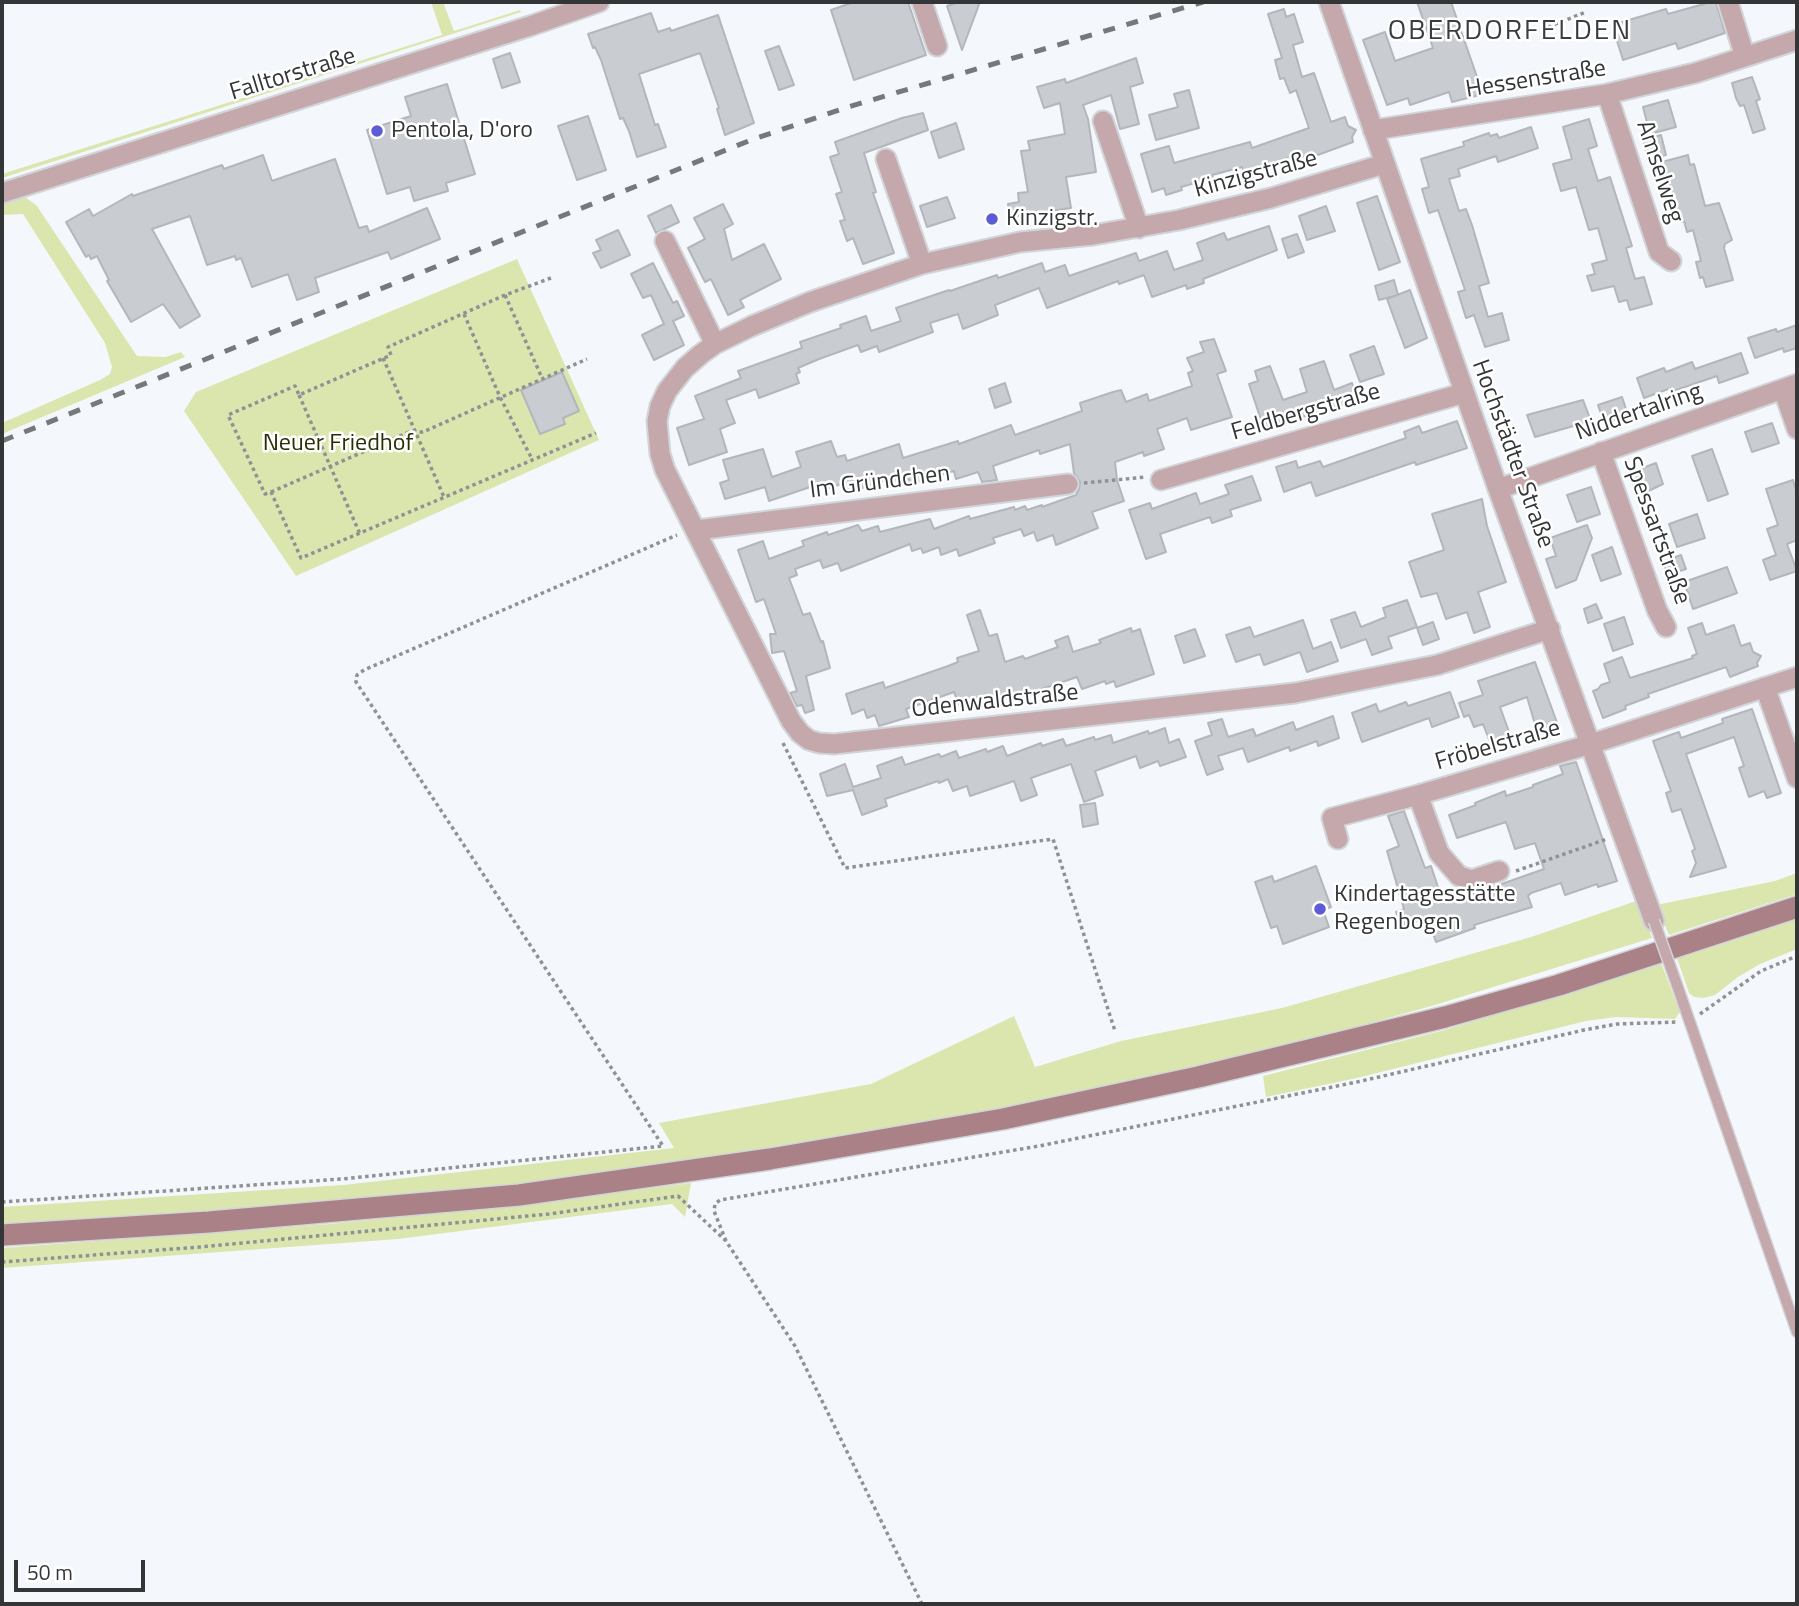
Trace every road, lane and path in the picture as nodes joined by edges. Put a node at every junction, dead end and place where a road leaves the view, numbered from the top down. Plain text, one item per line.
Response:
1 (598, 2) edge
2 (922, 2) edge
3 (1329, 2) edge
4 (1728, 2) edge
5 (1586, 12) dead end
6 (1548, 27) dead end
7 (1797, 40) edge
8 (937, 46) dead end
9 (1743, 49) junction
10 (1607, 94) junction
11 (1103, 121) dead end
12 (1373, 130) junction
13 (886, 159) dead end
14 (1384, 164) junction
15 (2, 193) edge
16 (1139, 228) junction
17 (665, 241) dead end
18 (1671, 261) dead end
19 (922, 264) junction
20 (551, 278) dead end
21 (505, 295) junction
22 (464, 313) junction
23 (715, 344) junction
24 (383, 358) junction
25 (587, 359) dead end
26 (542, 378) junction
27 (1790, 387) edge
28 (1464, 393) junction
29 (299, 396) junction
30 (500, 397) junction
31 (660, 406) joint
32 (1797, 429) edge
33 (416, 432) junction
34 (596, 433) dead end
35 (1601, 452) junction
36 (532, 459) junction
37 (330, 466) junction
38 (1161, 480) joint
39 (1068, 484) joint
40 (1498, 489) junction
41 (271, 492) junction
42 (444, 498) junction
43 (696, 529) junction
44 (359, 534) junction
45 (1666, 627) dead end
46 (1550, 629) junction
47 (1797, 677) edge
48 (1765, 687) junction
49 (791, 721) junction
50 (1591, 744) junction
51 (1797, 778) edge
52 (1419, 795) junction
53 (1623, 834) junction
54 (1338, 839) dead end
55 (1500, 871) joint
56 (1797, 907) edge
57 (1654, 921) joint
58 (1797, 956) edge
59 (1689, 1022) junction
60 (1115, 1031) dead end
61 (2, 1202) edge
62 (2, 1235) edge
63 (726, 1241) junction
64 (2, 1262) edge
65 (1797, 1332) edge
66 (922, 1604) edge

1 - 15 street, Falltorstraße
2 - 8 street
3 - 12 street, Hochstädter Straße
4 - 9 street
5 - 6 path
7 - 9 street, Hessenstraße
9 - 10 street, Hessenstraße
10 - 12 street, Hessenstraße
10 - 18 street, Amselweg
11 - 16 street
12 - 14 street, Hochstädter Straße
13 - 19 street
14 - 16 street, Kinzigstraße
14 - 28 street, Hochstädter Straße
16 - 19 street, Kinzigstraße
17 - 23 street
19 - 23 street, Kinzigstraße
20 - 21 path
21 - 22 path
21 - 26 path
22 - 24 path
22 - 30 path
23 - 31 street, Kinzigstraße
24 - 29 path
24 - 33 path
25 - 26 path
26 - 30 path
27 - 32 street
27 - 35 street, Niddertalring
28 - 38 street, Feldbergstraße
28 - 40 street, Hochstädter Straße
29 - 37 path
29 - 41 path
30 - 33 path
30 - 36 path
31 - 43 street, Odenwaldstraße
33 - 37 path
33 - 42 path
34 - 36 path
35 - 40 street, Niddertalring
35 - 45 street, Spessartstraße
36 - 42 path
37 - 41 path
37 - 44 path
38 - 39 path
39 - 43 street, Im Gründchen
40 - 46 street, Hochstädter Straße
41 - 44 path
42 - 44 path
43 - 49 street, Odenwaldstraße
43 - 61 path
46 - 49 street, Odenwaldstraße
46 - 50 street, Hochstädter Straße
47 - 48 street, Fröbelstraße
48 - 50 street, Fröbelstraße
48 - 51 street
49 - 60 path
50 - 52 street, Fröbelstraße
50 - 53 street, Hochstädter Straße
52 - 54 street, Fröbelstraße
52 - 55 street, Fröbelstraße
53 - 55 path
53 - 57 street, Hochstädter Straße
56 - 62 main road
57 - 59 lane, bridge
58 - 59 path
59 - 63 path
59 - 65 lane
63 - 64 path
63 - 66 path

